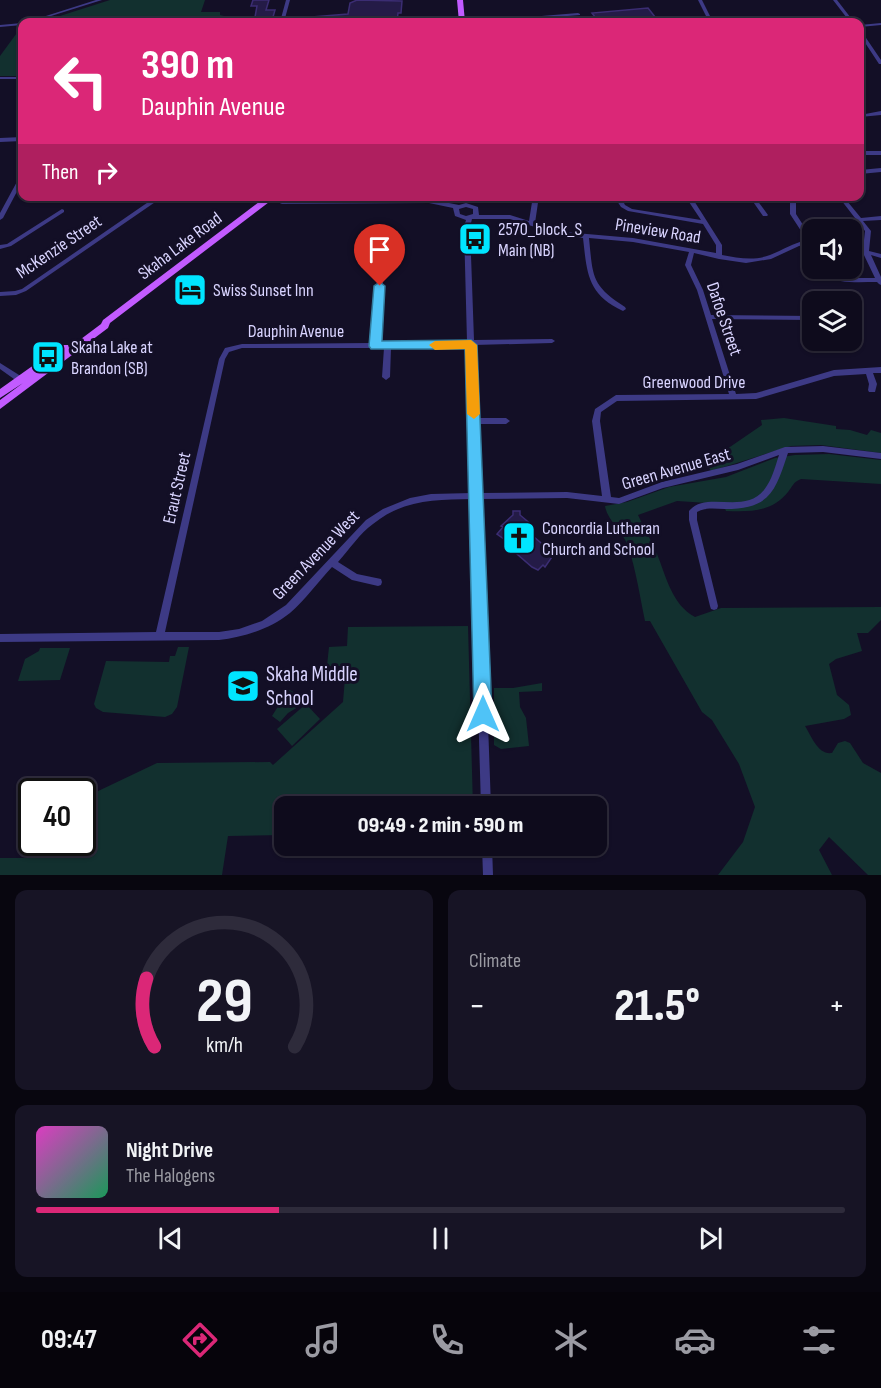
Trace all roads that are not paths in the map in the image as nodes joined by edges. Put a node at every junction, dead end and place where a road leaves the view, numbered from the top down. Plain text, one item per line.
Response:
1 (100, 0) edge
2 (288, 0) edge
3 (454, 0) edge
4 (460, 0) edge
5 (700, 0) edge
6 (835, 0) edge
7 (578, 14) dead end
8 (42, 18) edge
9 (283, 18) edge
10 (455, 18) edge
11 (462, 18) edge
12 (530, 18) edge
13 (709, 18) edge
14 (849, 18) edge
15 (18, 24) edge
16 (881, 24) edge
17 (0, 26) edge
18 (864, 26) edge
19 (864, 39) edge
20 (881, 63) edge
21 (0, 78) edge
22 (18, 78) edge
23 (881, 113) edge
24 (864, 115) edge
25 (18, 139) edge
26 (0, 140) edge
27 (864, 153) edge
28 (881, 153) edge
29 (881, 170) edge
30 (864, 172) edge
31 (18, 185) edge
32 (152, 201) edge
33 (269, 201) edge
34 (283, 201) edge
35 (462, 201) edge
36 (467, 201) edge
37 (535, 201) edge
38 (620, 201) edge
39 (691, 201) edge
40 (755, 201) edge
41 (793, 201) edge
42 (844, 201) edge
43 (469, 205) junction
44 (458, 208) junction
45 (477, 209) junction
46 (62, 211) dead end
47 (765, 215) dead end
48 (497, 216) junction
49 (461, 217) junction
50 (471, 217) junction
51 (0, 218) edge
52 (881, 218) edge
53 (858, 219) edge
54 (862, 220) edge
55 (705, 223) junction
56 (532, 224) junction
57 (862, 224) edge
58 (467, 227) junction
59 (802, 227) edge
60 (586, 236) junction
61 (802, 243) edge
62 (0, 248) edge
63 (692, 251) junction
64 (862, 251) edge
65 (866, 252) junction
66 (881, 256) edge
67 (719, 257) junction
68 (381, 266) dead end
69 (842, 279) edge
70 (880, 281) edge
71 (0, 294) edge
72 (623, 309) dead end
73 (708, 317) junction
74 (802, 318) edge
75 (552, 341) dead end
76 (471, 345) junction
77 (375, 346) junction
78 (388, 346) junction
79 (230, 348) joint
80 (0, 366) edge
81 (868, 370) junction
82 (881, 370) edge
83 (386, 377) dead end
84 (23, 382) junction
85 (872, 390) dead end
86 (0, 394) edge
87 (734, 396) junction
88 (0, 405) edge
89 (474, 421) junction
90 (506, 421) dead end
91 (785, 450) junction
92 (881, 456) edge
93 (476, 496) junction
94 (607, 500) junction
95 (331, 562) junction
96 (378, 582) dead end
97 (714, 606) dead end
98 (159, 637) junction
99 (0, 638) edge
100 (486, 796) edge
101 (488, 856) edge
102 (489, 875) edge

1 - 8 street
2 - 9 street
3 - 10 main road
4 - 11 main road
5 - 13 street
6 - 14 street
7 - 12 street
15 - 17 street
16 - 18 street
19 - 20 street
21 - 22 street
23 - 24 street
25 - 26 street
27 - 28 street
29 - 30 street
31 - 51 street
32 - 71 street, McKenzie Street
33 - 84 main road, Skaha Lake Road
34 - 44 street
35 - 44 street
36 - 43 street
37 - 56 street
38 - 55 street
39 - 55 street
40 - 47 street
41 - 59 street
42 - 53 street
43 - 44 street
43 - 45 street, Pineview Road
44 - 49 street
45 - 48 street, Pineview Road
45 - 50 street
46 - 62 street
48 - 50 street, Pineview Road
48 - 56 street, Pineview Road
49 - 50 street, Pineview Road
49 - 58 street
50 - 58 street
52 - 54 street
55 - 67 street
56 - 60 street, Pineview Road
57 - 65 street
58 - 76 street
60 - 63 street, Pineview Road
60 - 72 street
61 - 67 street, Pineview Road
63 - 67 street, Pineview Road
63 - 73 street, Dafoe Street
64 - 65 street
65 - 66 street
65 - 70 street
68 - 77 street
69 - 70 street
73 - 74 street
73 - 87 street, Dafoe Street
75 - 76 street, Dauphin Avenue
76 - 78 street, Dauphin Avenue
76 - 89 street
77 - 78 street, Dauphin Avenue
77 - 79 street, Dauphin Avenue
78 - 83 street
79 - 98 street, Eraut Street
80 - 84 street
81 - 82 street, Greenwood Drive
81 - 85 street
81 - 87 street, Greenwood Drive
84 - 86 main road, Skaha Lake Road
84 - 88 main road, Skaha Lake Road
87 - 94 street, Greenwood Drive
89 - 90 street
89 - 93 street
91 - 92 street, Green Avenue East
91 - 94 street, Green Avenue East
91 - 97 street
93 - 94 street, Green Avenue East
93 - 95 street, Green Avenue West
93 - 100 street
95 - 96 street
95 - 98 street, Green Avenue West
98 - 99 street, Green Avenue West
101 - 102 street

